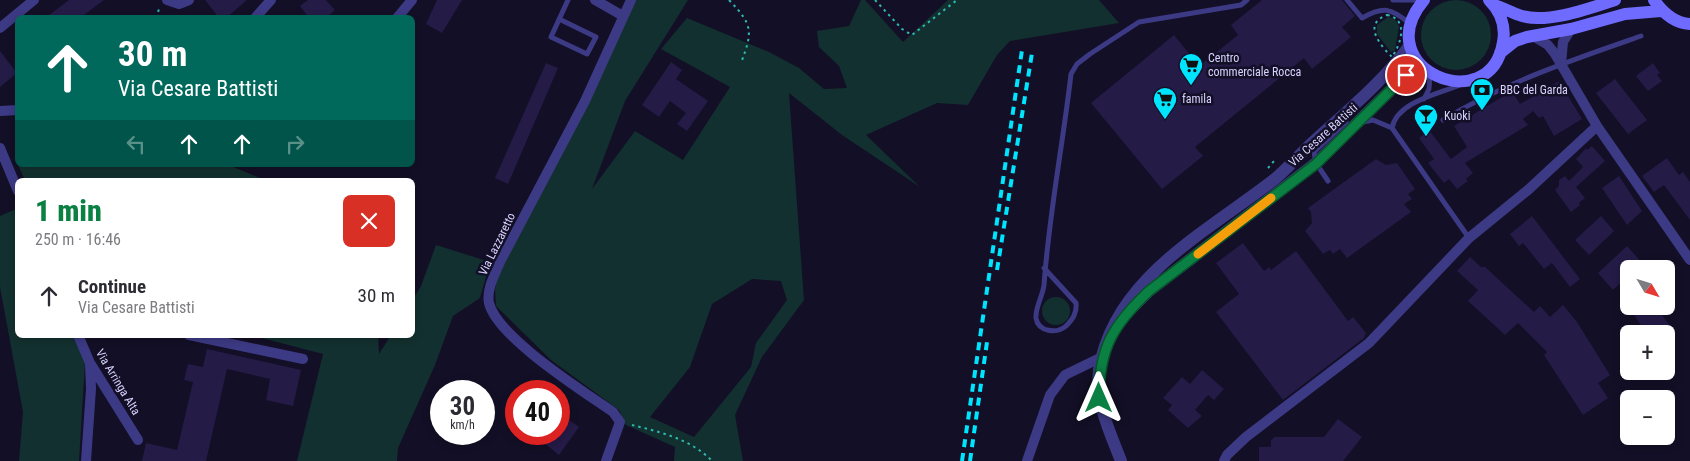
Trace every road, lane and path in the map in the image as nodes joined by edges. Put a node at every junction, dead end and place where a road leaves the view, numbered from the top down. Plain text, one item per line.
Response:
1 (34, 0) edge
2 (167, 0) edge
3 (189, 0) edge
4 (271, 0) edge
5 (412, 0) edge
6 (568, 0) edge
7 (595, 0) edge
8 (631, 0) edge
9 (729, 0) edge
10 (875, 0) edge
11 (957, 0) edge
12 (1247, 0) edge
13 (1347, 0) edge
14 (1393, 0) edge
15 (1419, 0) edge
16 (1424, 0) edge
17 (1615, 0) edge
18 (1492, 2) edge
19 (1657, 5) edge
20 (16, 15) edge
21 (258, 15) edge
22 (400, 15) edge
23 (15, 16) edge
24 (623, 16) junction
25 (559, 19) junction
26 (1410, 24) junction
27 (1690, 24) edge
28 (0, 28) edge
29 (1571, 29) junction
30 (1533, 36) junction
31 (1641, 36) dead end
32 (1410, 45) junction
33 (1500, 53) junction
34 (1392, 57) joint
35 (741, 63) dead end
36 (1561, 64) junction
37 (1430, 74) junction
38 (1467, 82) junction
39 (1479, 99) junction
40 (1424, 100) junction
41 (15, 110) edge
42 (0, 111) edge
43 (15, 111) edge
44 (1348, 112) junction
45 (0, 119) edge
46 (1443, 120) dead end
47 (1360, 123) junction
48 (1598, 126) junction
49 (1392, 128) junction
50 (0, 148) edge
51 (1316, 164) junction
52 (1328, 181) dead end
53 (15, 184) edge
54 (1469, 238) junction
55 (1690, 260) edge
56 (1044, 268) junction
57 (1110, 337) junction
58 (79, 338) edge
59 (203, 338) edge
60 (1102, 357) junction
61 (303, 359) dead end
62 (90, 363) junction
63 (620, 422) junction
64 (138, 440) dead end
65 (86, 461) edge
66 (606, 461) edge
67 (712, 461) edge
68 (1028, 461) edge
69 (1121, 461) edge
70 (1224, 461) edge

1 - 20 street
2 - 3 street
4 - 21 street
5 - 22 street
6 - 25 lane
7 - 24 street
8 - 24 street, Via Lazzaretto
9 - 35 path
10 - 11 path
12 - 56 lane
13 - 26 lane
14 - 15 lane
16 - 26 main road
17 - 18 main road
18 - 33 main road
19 - 27 main road
19 - 29 main road
23 - 28 street
24 - 63 street, Via Lazzaretto
25 - 25 lane
26 - 32 main road
29 - 30 main road
29 - 36 street
30 - 33 main road
30 - 36 street
31 - 36 lane
32 - 37 main road
32 - 44 street, Via Cesare Battisti
33 - 38 main road
34 - 34 path
36 - 39 lane
36 - 48 street
37 - 38 main road
37 - 40 lane
37 - 47 street, Via Cesare Battisti
38 - 39 lane
38 - 40 lane
39 - 46 lane
40 - 49 lane
41 - 42 street
43 - 45 street
44 - 51 lane
44 - 57 street, Via Cesare Battisti
47 - 49 lane
47 - 51 street, Via Cesare Battisti
48 - 54 street
48 - 55 street
49 - 54 lane
50 - 53 street
51 - 52 lane
51 - 57 street, Via Cesare Battisti
54 - 70 street
56 - 56 lane
57 - 60 street
58 - 62 street, Via Arringa Alta
59 - 61 street
60 - 68 street
60 - 69 street
62 - 64 street, Via Arringa Alta
62 - 65 street
63 - 66 street
63 - 67 path

